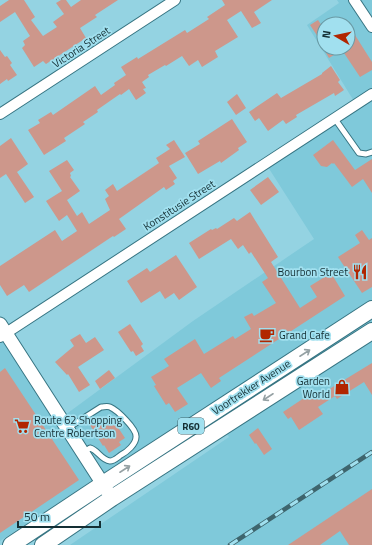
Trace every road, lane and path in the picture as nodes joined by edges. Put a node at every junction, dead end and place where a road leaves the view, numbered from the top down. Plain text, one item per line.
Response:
1 (175, 0) edge
2 (354, 0) edge
3 (372, 27) edge
4 (372, 94) edge
5 (0, 114) edge
6 (335, 119) junction
7 (372, 152) edge
8 (372, 309) edge
9 (2, 331) edge
10 (372, 331) edge
11 (68, 428) junction
12 (83, 453) junction
13 (103, 484) junction
14 (112, 498) junction
15 (11, 545) edge
16 (42, 545) edge

1 - 5 street, Victoria Street
2 - 3 street
4 - 6 street, Konstitusie Street
6 - 7 lane
6 - 9 street, Konstitusie Street
13 -> 8 main road, Voortrekker Avenue / R60
9 - 11 street
10 -> 14 main road, Voortrekker Avenue / R60
11 - 12 street
11 - 12 lane
12 - 13 street
13 - 14 street
13 - 15 main road, Voortrekker Avenue / R60
14 - 16 main road, Voortrekker Avenue / R60

